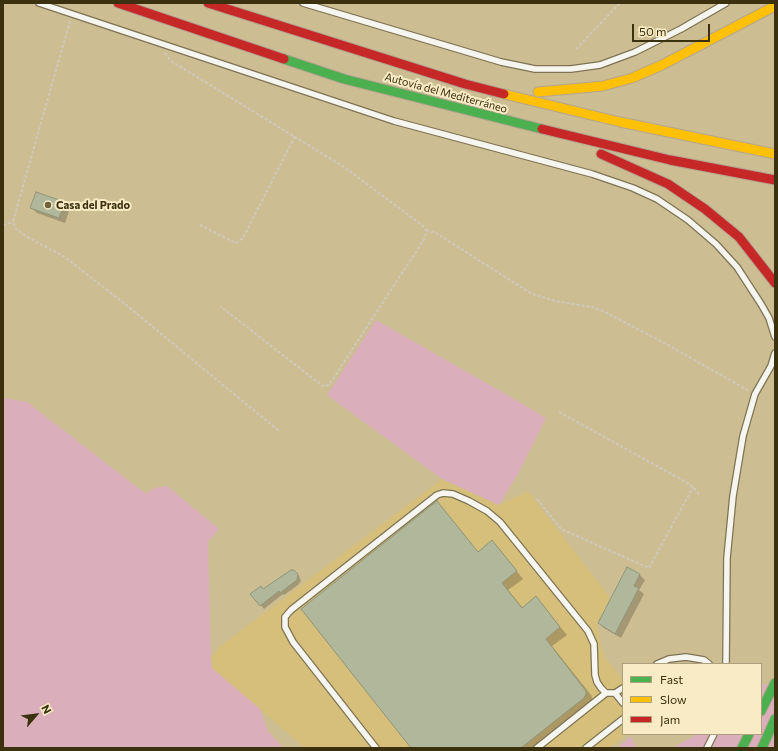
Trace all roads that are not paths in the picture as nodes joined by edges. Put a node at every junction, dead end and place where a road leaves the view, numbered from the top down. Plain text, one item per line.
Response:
1 (39, 3) edge
2 (118, 3) edge
3 (208, 3) edge
4 (303, 3) edge
5 (726, 3) edge
6 (775, 6) edge
7 (372, 54) junction
8 (447, 68) dead end
9 (344, 79) junction
10 (569, 99) dead end
11 (700, 129) dead end
12 (563, 144) dead end
13 (775, 146) edge
14 (775, 154) edge
15 (775, 180) edge
16 (775, 187) edge
17 (775, 283) edge
18 (775, 337) edge
19 (775, 353) edge
20 (659, 663) edge
21 (708, 663) edge
22 (726, 663) edge
23 (775, 683) edge
24 (622, 689) edge
25 (606, 693) junction
26 (615, 693) junction
27 (622, 702) edge
28 (762, 709) edge
29 (775, 719) edge
30 (622, 720) edge
31 (714, 735) edge
32 (748, 735) edge
33 (376, 748) edge
34 (537, 748) edge
35 (586, 748) edge
36 (707, 748) edge
37 (742, 748) edge
38 (762, 748) edge

1 - 18 lane
2 - 9 highway, Autovía del Mediterráneo
3 - 7 highway, Autovía del Mediterráneo
4 - 5 lane
6 - 10 highway
7 - 8 highway
7 - 14 highway, Autovía del Mediterráneo
9 - 12 highway
9 - 15 highway, Autovía del Mediterráneo
11 - 13 highway
16 - 17 highway
19 - 22 lane
20 - 21 lane
23 - 28 highway
24 - 26 lane
25 - 26 lane
25 - 33 lane
25 - 34 lane
26 - 27 lane
29 - 38 highway
30 - 35 lane
31 - 36 lane
32 - 37 highway

